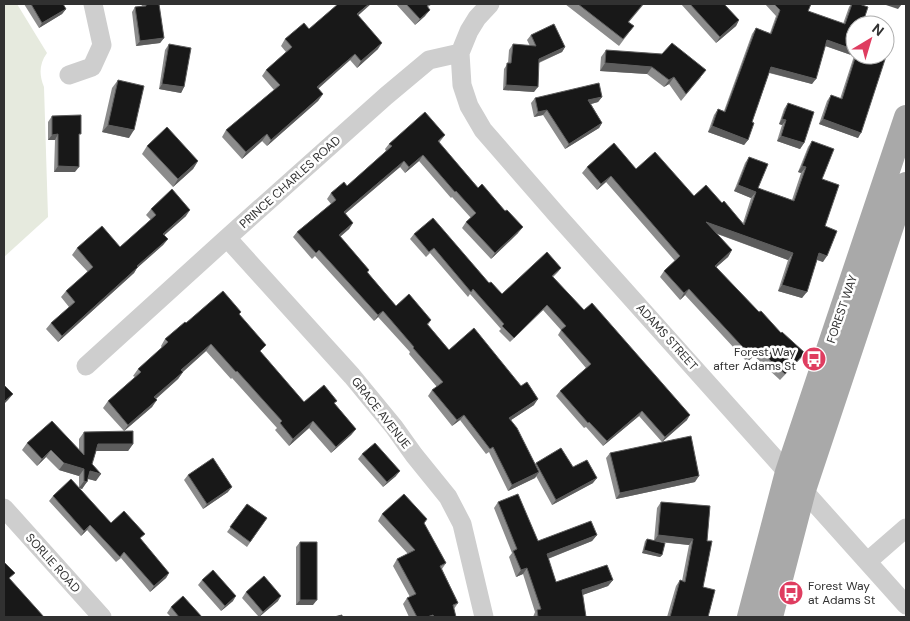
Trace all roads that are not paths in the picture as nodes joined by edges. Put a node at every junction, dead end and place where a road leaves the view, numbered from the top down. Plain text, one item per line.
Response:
1 (93, 4) edge
2 (490, 4) edge
3 (460, 53) junction
4 (69, 75) dead end
5 (906, 117) edge
6 (906, 184) edge
7 (227, 238) junction
8 (86, 366) dead end
9 (787, 472) junction
10 (804, 490) junction
11 (4, 508) edge
12 (906, 528) edge
13 (868, 562) junction
14 (906, 604) edge
15 (102, 617) edge
16 (484, 617) edge
17 (749, 617) edge
18 (771, 617) edge

1 - 4 street
2 - 3 street
3 - 7 street, PRINCE CHARLES ROAD
3 - 9 street, ADAMS STREET
5 - 9 main road, FOREST WAY
6 - 10 main road, FOREST WAY
7 - 8 street, PRINCE CHARLES ROAD
7 - 16 street, GRACE AVENUE
9 - 10 street, ADAMS STREET
9 - 17 main road, FOREST WAY
10 - 13 street, ADAMS STREET
10 - 18 main road, FOREST WAY
11 - 15 street, SORLIE ROAD
12 - 13 street
13 - 14 street, ADAMS STREET

